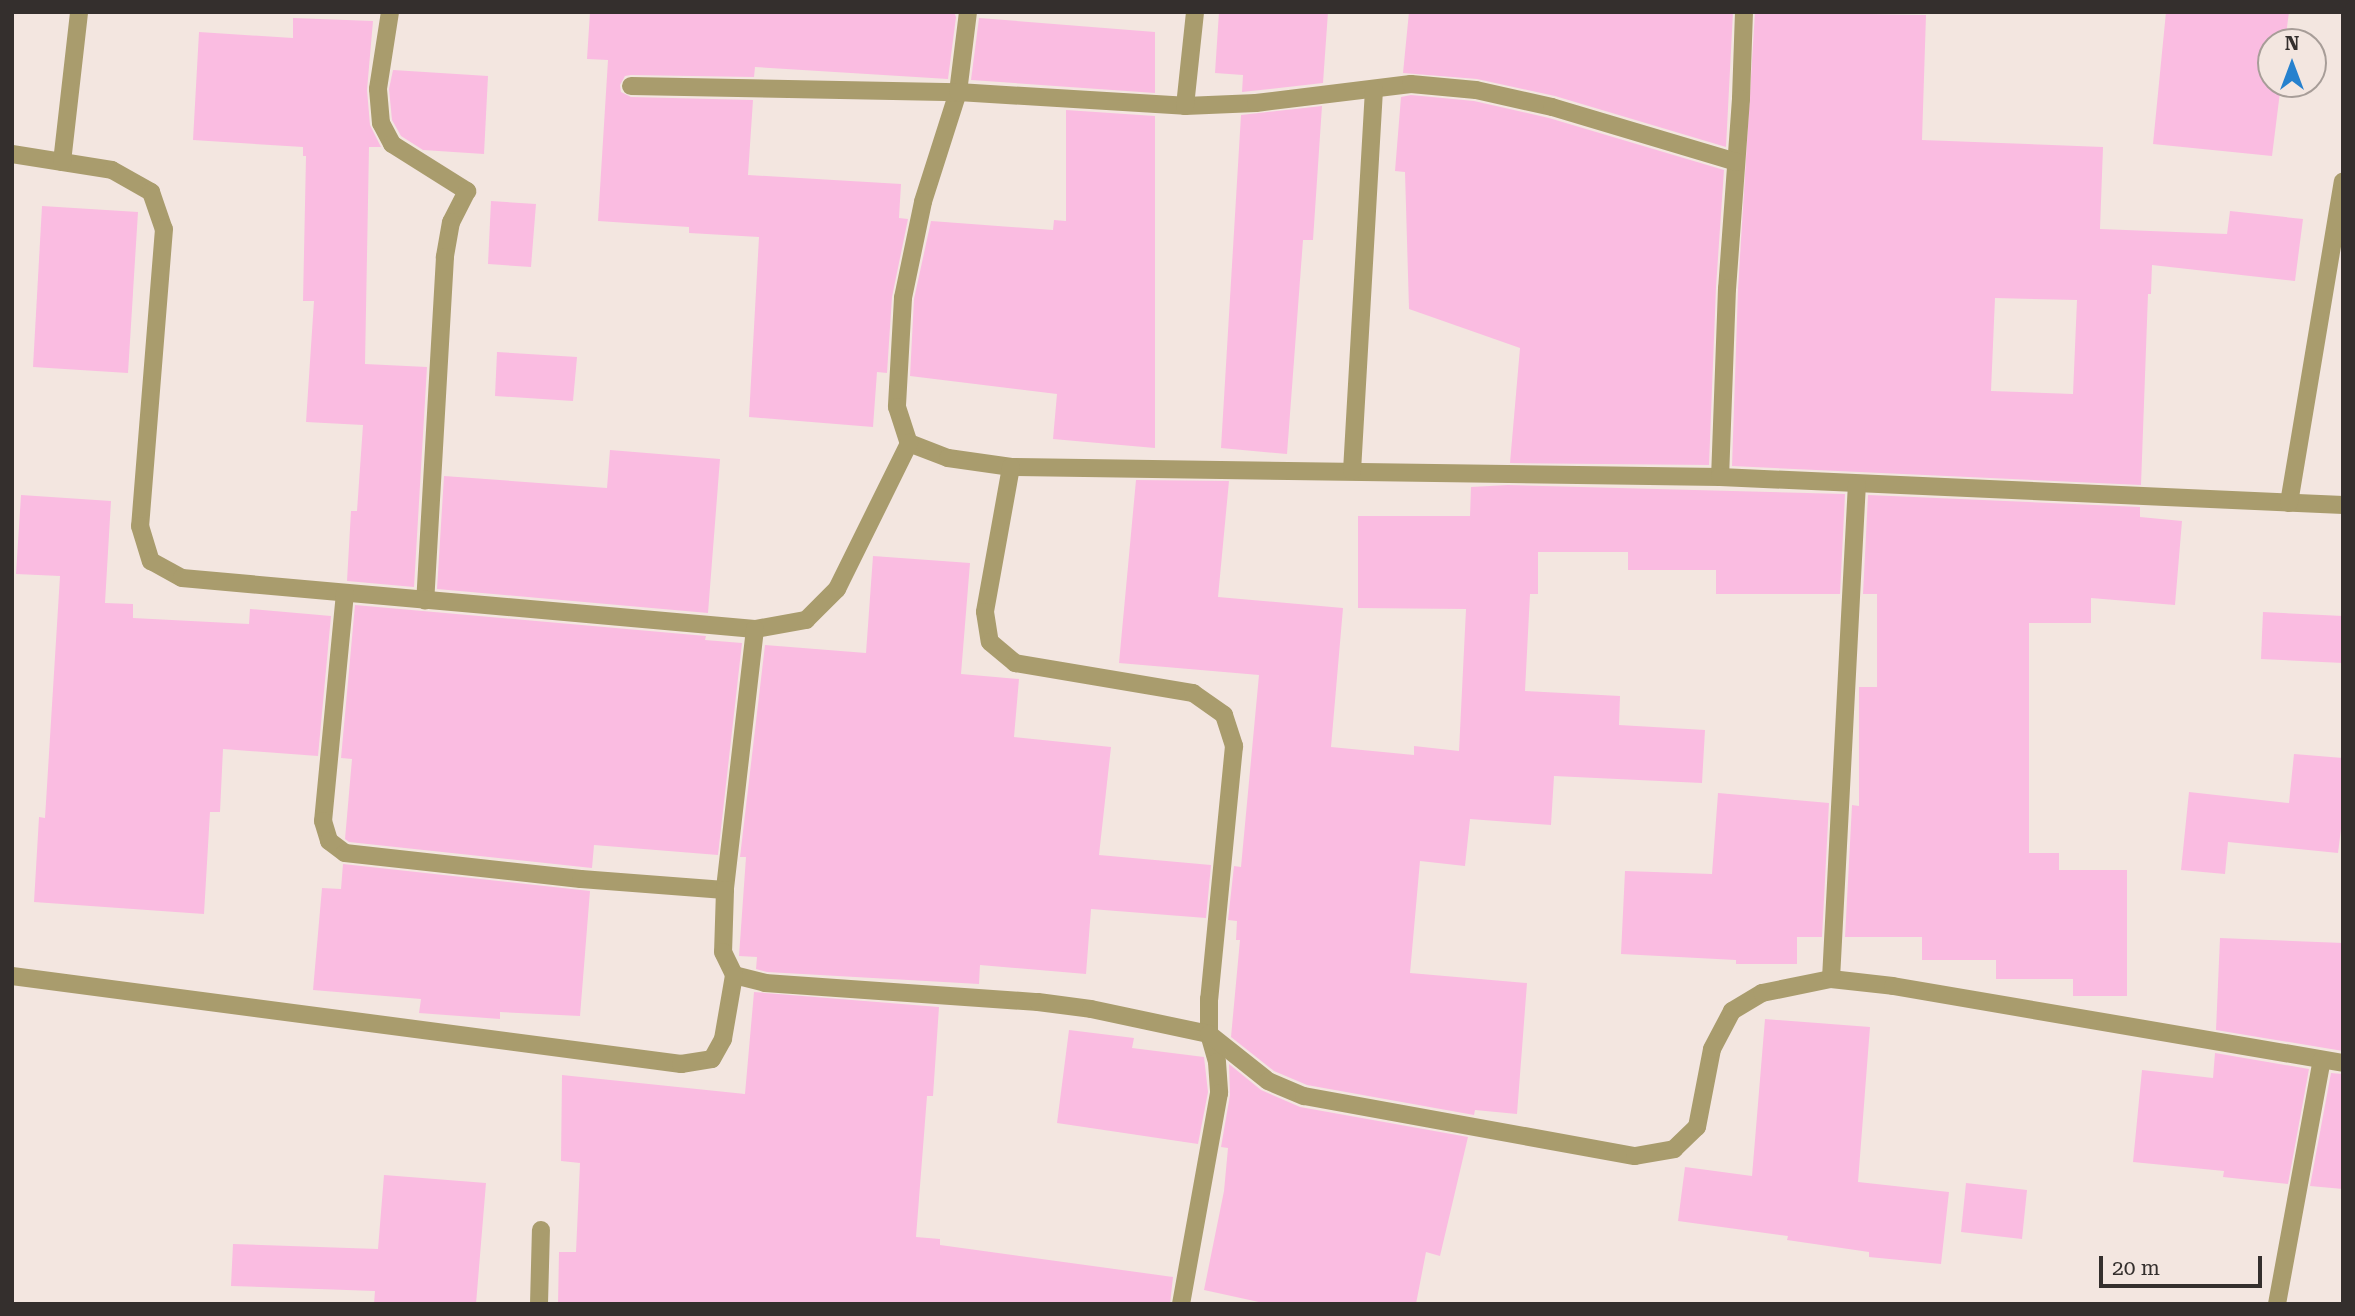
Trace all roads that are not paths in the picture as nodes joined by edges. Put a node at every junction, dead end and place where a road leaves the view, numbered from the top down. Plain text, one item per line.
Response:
1 (79, 12) edge
2 (390, 12) edge
3 (968, 12) edge
4 (1195, 12) edge
5 (1744, 12) edge
6 (631, 86) dead end
7 (1374, 90) junction
8 (958, 92) junction
9 (1185, 106) junction
10 (12, 154) edge
11 (62, 162) junction
12 (1736, 162) junction
13 (2343, 181) edge
14 (909, 443) junction
15 (1011, 467) junction
16 (1352, 471) junction
17 (1720, 477) junction
18 (1857, 485) junction
19 (2289, 503) junction
20 (2343, 505) edge
21 (345, 593) junction
22 (425, 600) junction
23 (755, 629) junction
24 (725, 890) junction
25 (734, 975) junction
26 (12, 976) edge
27 (1831, 979) junction
28 (1209, 1034) junction
29 (2322, 1060) junction
30 (2343, 1063) edge
31 (541, 1230) dead end
32 (539, 1304) edge
33 (1181, 1304) edge
34 (2277, 1304) edge

1 - 11 street
2 - 22 street
3 - 8 street
4 - 9 street
5 - 12 street
6 - 8 street
7 - 9 street
7 - 12 street
7 - 16 street
8 - 9 street
8 - 14 street
10 - 11 street
11 - 21 street
12 - 17 street
13 - 19 street
14 - 15 street
14 - 23 street
15 - 16 street
15 - 28 street
16 - 17 street
17 - 18 street
18 - 19 street
18 - 27 street
19 - 20 street
21 - 22 street
21 - 24 street
22 - 23 street
23 - 24 street
24 - 25 street
25 - 26 street
25 - 28 street
27 - 28 street
27 - 29 street
28 - 33 street
29 - 30 street
29 - 34 street
31 - 32 street

